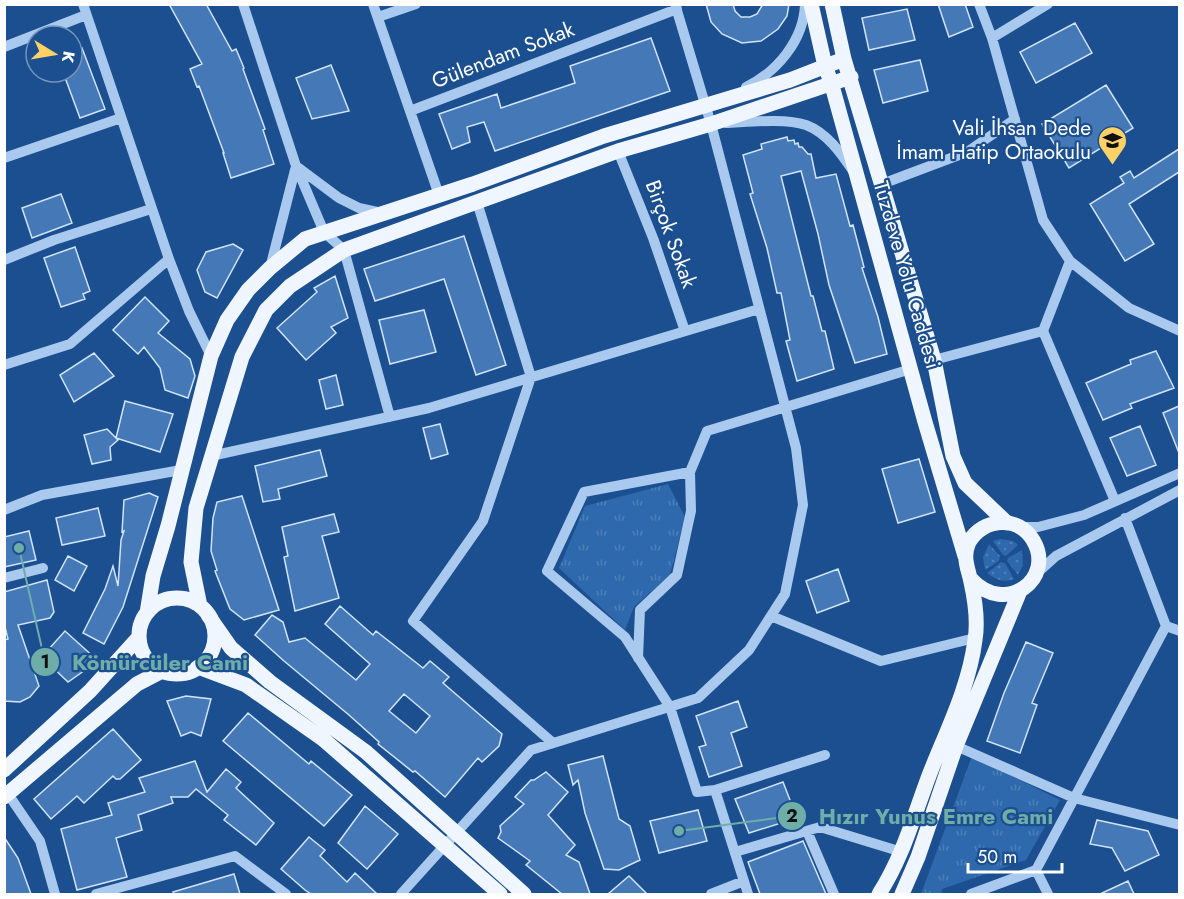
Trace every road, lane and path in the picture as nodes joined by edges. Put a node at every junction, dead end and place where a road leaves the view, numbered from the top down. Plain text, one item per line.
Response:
1 (243, 4) edge
2 (373, 4) edge
3 (416, 4) edge
4 (805, 4) edge
5 (811, 4) edge
6 (832, 4) edge
7 (980, 4) edge
8 (1048, 4) edge
9 (676, 7) edge
10 (85, 10) edge
11 (378, 17) junction
12 (992, 38) junction
13 (4, 47) edge
14 (844, 59) junction
15 (825, 66) junction
16 (850, 77) junction
17 (831, 82) junction
18 (706, 106) junction
19 (410, 111) junction
20 (121, 118) junction
21 (1015, 119) junction
22 (711, 124) junction
23 (618, 151) junction
24 (4, 158) edge
25 (296, 166) junction
26 (858, 177) junction
27 (882, 184) junction
28 (439, 195) junction
29 (477, 202) junction
30 (151, 209) junction
31 (382, 213) junction
32 (324, 232) junction
33 (344, 250) junction
34 (4, 260) edge
35 (169, 260) junction
36 (1070, 261) junction
37 (270, 268) junction
38 (759, 309) junction
39 (685, 331) junction
40 (1043, 331) junction
41 (1179, 331) edge
42 (211, 356) junction
43 (934, 360) junction
44 (6, 361) edge
45 (911, 369) junction
46 (531, 378) junction
47 (785, 406) junction
48 (390, 417) junction
49 (211, 456) junction
50 (181, 470) junction
51 (690, 472) junction
52 (1179, 472) edge
53 (1179, 490) edge
54 (1115, 501) junction
55 (4, 510) edge
56 (1125, 518) junction
57 (1014, 525) junction
58 (965, 556) junction
59 (43, 568) dead end
60 (1034, 576) junction
61 (4, 578) edge
62 (971, 579) junction
63 (1020, 591) junction
64 (204, 610) junction
65 (147, 613) junction
66 (771, 616) junction
67 (1166, 626) junction
68 (1179, 631) edge
69 (139, 637) junction
70 (975, 638) junction
71 (638, 658) junction
72 (198, 667) junction
73 (162, 671) junction
74 (670, 707) junction
75 (553, 743) junction
76 (956, 746) junction
77 (825, 755) dead end
78 (6, 764) edge
79 (715, 790) junction
80 (6, 796) edge
81 (1074, 798) junction
82 (1179, 825) edge
83 (807, 831) junction
84 (456, 832) junction
85 (446, 844) junction
86 (735, 852) junction
87 (902, 852) junction
88 (1036, 870) junction
89 (744, 881) junction
90 (55, 894) edge
91 (96, 894) edge
92 (286, 894) edge
93 (400, 894) edge
94 (500, 894) edge
95 (524, 894) edge
96 (711, 894) edge
97 (748, 894) edge
98 (834, 894) edge
99 (879, 894) edge
100 (902, 894) edge
101 (971, 894) edge
102 (1048, 894) edge

1 - 25 street
2 - 11 street
3 - 11 street
4 - 18 street
5 - 15 main road, Tuzdeve Yolu Caddesi
6 - 14 main road, Tuzdeve Yolu Caddesi
7 - 12 street
8 - 12 street
9 - 18 street
9 - 19 street, Gülendam Sokak
10 - 13 street
10 - 20 street
11 - 19 street
12 - 21 street
14 - 15 main road
14 - 16 main road, Tuzdeve Yolu Caddesi
15 - 17 main road, Tuzdeve Yolu Caddesi
15 - 18 main road
16 - 17 main road
16 - 27 main road, Tuzdeve Yolu Caddesi
17 - 22 main road
17 - 26 main road, Tuzdeve Yolu Caddesi
18 - 22 street
18 - 28 main road
19 - 28 street
20 - 24 street
20 - 30 street
21 - 27 street
21 - 36 street
22 - 23 main road
22 - 26 street
22 - 38 street
23 - 29 main road
23 - 39 street, Birçok Sokak
25 - 31 street
25 - 32 street
25 - 37 street
26 - 45 main road, Tuzdeve Yolu Caddesi
27 - 43 main road, Tuzdeve Yolu Caddesi
28 - 31 main road
29 - 33 main road
29 - 46 street
30 - 34 street
30 - 35 street
31 - 32 main road
32 - 33 street
32 - 37 main road
33 - 48 street
33 - 49 main road
35 - 42 street
35 - 44 street
36 - 40 street
36 - 41 street
37 - 42 main road
38 - 39 street
38 - 47 street
39 - 46 street
40 - 43 street
40 - 54 street
42 - 50 main road
43 - 57 main road, Tuzdeve Yolu Caddesi
45 - 47 street
45 - 58 main road, Tuzdeve Yolu Caddesi
46 - 48 street
46 - 75 street
47 - 51 street
47 - 66 street
48 - 49 street
49 - 64 main road
50 - 55 street
50 - 65 main road
51 - 71 street
51 - 71 street
52 - 54 street
53 - 56 street
54 - 57 street
56 - 60 street
56 - 67 street
57 - 58 main road
57 - 60 main road
58 - 62 main road
59 - 61 street
60 - 63 main road
62 - 63 main road
62 - 70 main road
63 - 76 main road
64 - 65 main road
64 - 72 main road
64 - 84 main road
65 - 69 main road
66 - 70 street
66 - 74 street
67 - 68 street
67 - 81 street
69 - 73 main road
69 - 78 main road
70 - 87 main road
71 - 74 street
72 - 73 main road
72 - 85 main road
73 - 80 main road
74 - 75 street
74 - 79 street
75 - 84 street
76 - 81 street
76 - 100 main road
77 - 79 street
79 - 86 street
80 - 90 street
81 - 82 street
81 - 88 street
83 - 86 street
83 - 87 street
83 - 98 street
84 - 85 street
84 - 95 main road
85 - 93 street
85 - 94 main road
86 - 89 street
87 - 99 main road
88 - 101 street
88 - 102 street
89 - 96 street
89 - 97 street
91 - 92 street

